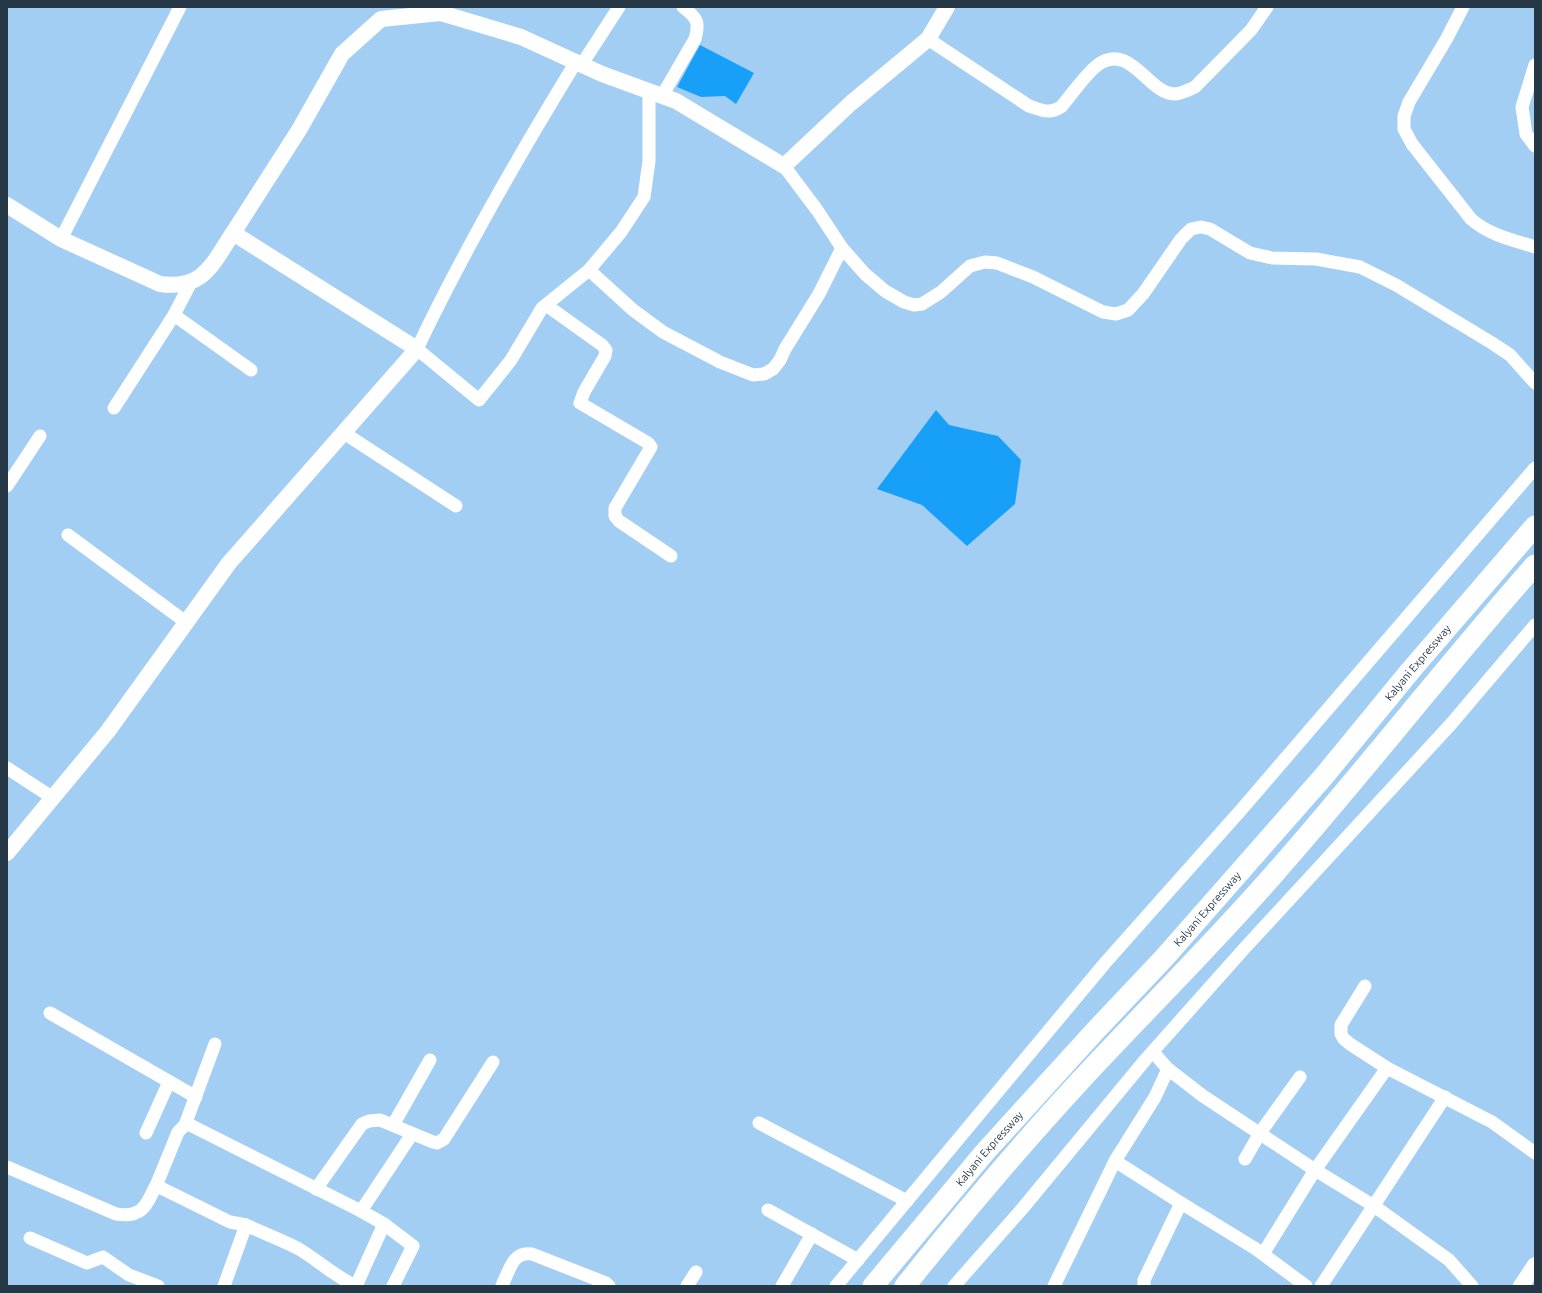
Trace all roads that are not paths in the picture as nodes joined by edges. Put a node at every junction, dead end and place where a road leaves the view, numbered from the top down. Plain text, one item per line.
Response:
1 (180, 7) edge
2 (619, 7) edge
3 (683, 7) edge
4 (947, 7) edge
5 (1267, 7) edge
6 (1463, 7) edge
7 (457, 12) edge
8 (928, 40) junction
9 (576, 62) junction
10 (1535, 65) edge
11 (656, 93) junction
12 (1535, 146) edge
13 (784, 166) junction
14 (7, 205) edge
15 (233, 233) junction
16 (61, 239) junction
17 (1535, 247) edge
18 (842, 248) junction
19 (589, 270) junction
20 (190, 284) junction
21 (546, 305) junction
22 (174, 315) junction
23 (417, 349) junction
24 (251, 370) dead end
25 (1535, 383) edge
26 (114, 408) dead end
27 (344, 433) junction
28 (40, 436) dead end
29 (1535, 468) edge
30 (11, 470) edge
31 (7, 486) edge
32 (456, 506) dead end
33 (1535, 526) edge
34 (68, 535) dead end
35 (671, 556) dead end
36 (1535, 565) edge
37 (186, 623) junction
38 (1535, 625) edge
39 (7, 768) edge
40 (53, 798) junction
41 (7, 853) edge
42 (1365, 986) dead end
43 (50, 1013) dead end
44 (216, 1044) dead end
45 (1153, 1052) junction
46 (430, 1060) dead end
47 (493, 1062) dead end
48 (1387, 1068) junction
49 (1168, 1069) junction
50 (1300, 1077) dead end
51 (169, 1082) junction
52 (196, 1097) junction
53 (1445, 1097) junction
54 (759, 1123) dead end
55 (186, 1125) junction
56 (393, 1125) junction
57 (146, 1133) dead end
58 (1260, 1133) junction
59 (412, 1134) junction
60 (1535, 1153) edge
61 (1245, 1159) dead end
62 (1115, 1161) junction
63 (7, 1167) edge
64 (1315, 1170) junction
65 (156, 1186) junction
66 (316, 1189) junction
67 (906, 1201) junction
68 (1181, 1203) junction
69 (1374, 1206) junction
70 (768, 1210) dead end
71 (361, 1211) junction
72 (246, 1224) junction
73 (384, 1224) junction
74 (812, 1234) junction
75 (30, 1238) dead end
76 (1263, 1254) junction
77 (858, 1260) junction
78 (1535, 1265) edge
79 (696, 1272) dead end
80 (158, 1286) edge
81 (224, 1286) edge
82 (356, 1286) edge
83 (393, 1286) edge
84 (502, 1286) edge
85 (609, 1286) edge
86 (687, 1286) edge
87 (782, 1286) edge
88 (836, 1286) edge
89 (873, 1286) edge
90 (905, 1286) edge
91 (954, 1286) edge
92 (1054, 1286) edge
93 (1144, 1286) edge
94 (1306, 1286) edge
95 (1321, 1286) edge
96 (1472, 1286) edge
97 (1521, 1286) edge

1 - 16 street
2 - 9 street
3 - 11 street
4 - 8 street
5 - 8 street
6 - 17 street
7 - 9 street
7 - 15 street
8 - 13 street
9 - 11 street
9 - 23 street
10 - 12 street
11 - 13 street
11 - 19 street
13 - 18 street
14 - 16 street
15 - 20 street
15 - 23 street
16 - 20 street
18 - 19 street
18 - 25 street
19 - 21 street
20 - 22 street
21 - 23 street
21 - 35 street
22 - 24 street
22 - 26 street
23 - 27 street
27 - 32 street
27 - 37 street
28 - 30 street
29 - 67 street
30 - 31 street
33 - 89 highway, Kalyani Expressway
34 - 37 street
36 - 90 highway, Kalyani Expressway
37 - 40 street
38 - 45 street
39 - 40 street
40 - 41 street
42 - 48 street
43 - 51 street
44 - 52 street
45 - 49 street
45 - 91 street
46 - 56 street
47 - 59 street
48 - 53 street
48 - 64 street
49 - 58 street
49 - 62 street
50 - 58 street
51 - 52 street
51 - 57 street
52 - 55 street
53 - 60 street
53 - 69 street
54 - 67 street
55 - 65 street
55 - 66 street
56 - 59 street
56 - 66 street
58 - 61 street
58 - 64 street
59 - 71 street
62 - 68 street
62 - 92 street
63 - 65 street
64 - 69 street
64 - 76 street
65 - 72 street
66 - 71 street
67 - 77 street
68 - 76 street
68 - 93 street
69 - 95 street
69 - 96 street
70 - 74 street
71 - 73 street
72 - 81 street
72 - 82 street
73 - 82 street
73 - 83 street
74 - 77 street
74 - 87 street
75 - 80 street
76 - 94 street
77 - 88 street
78 - 97 street
79 - 86 street
84 - 85 street

